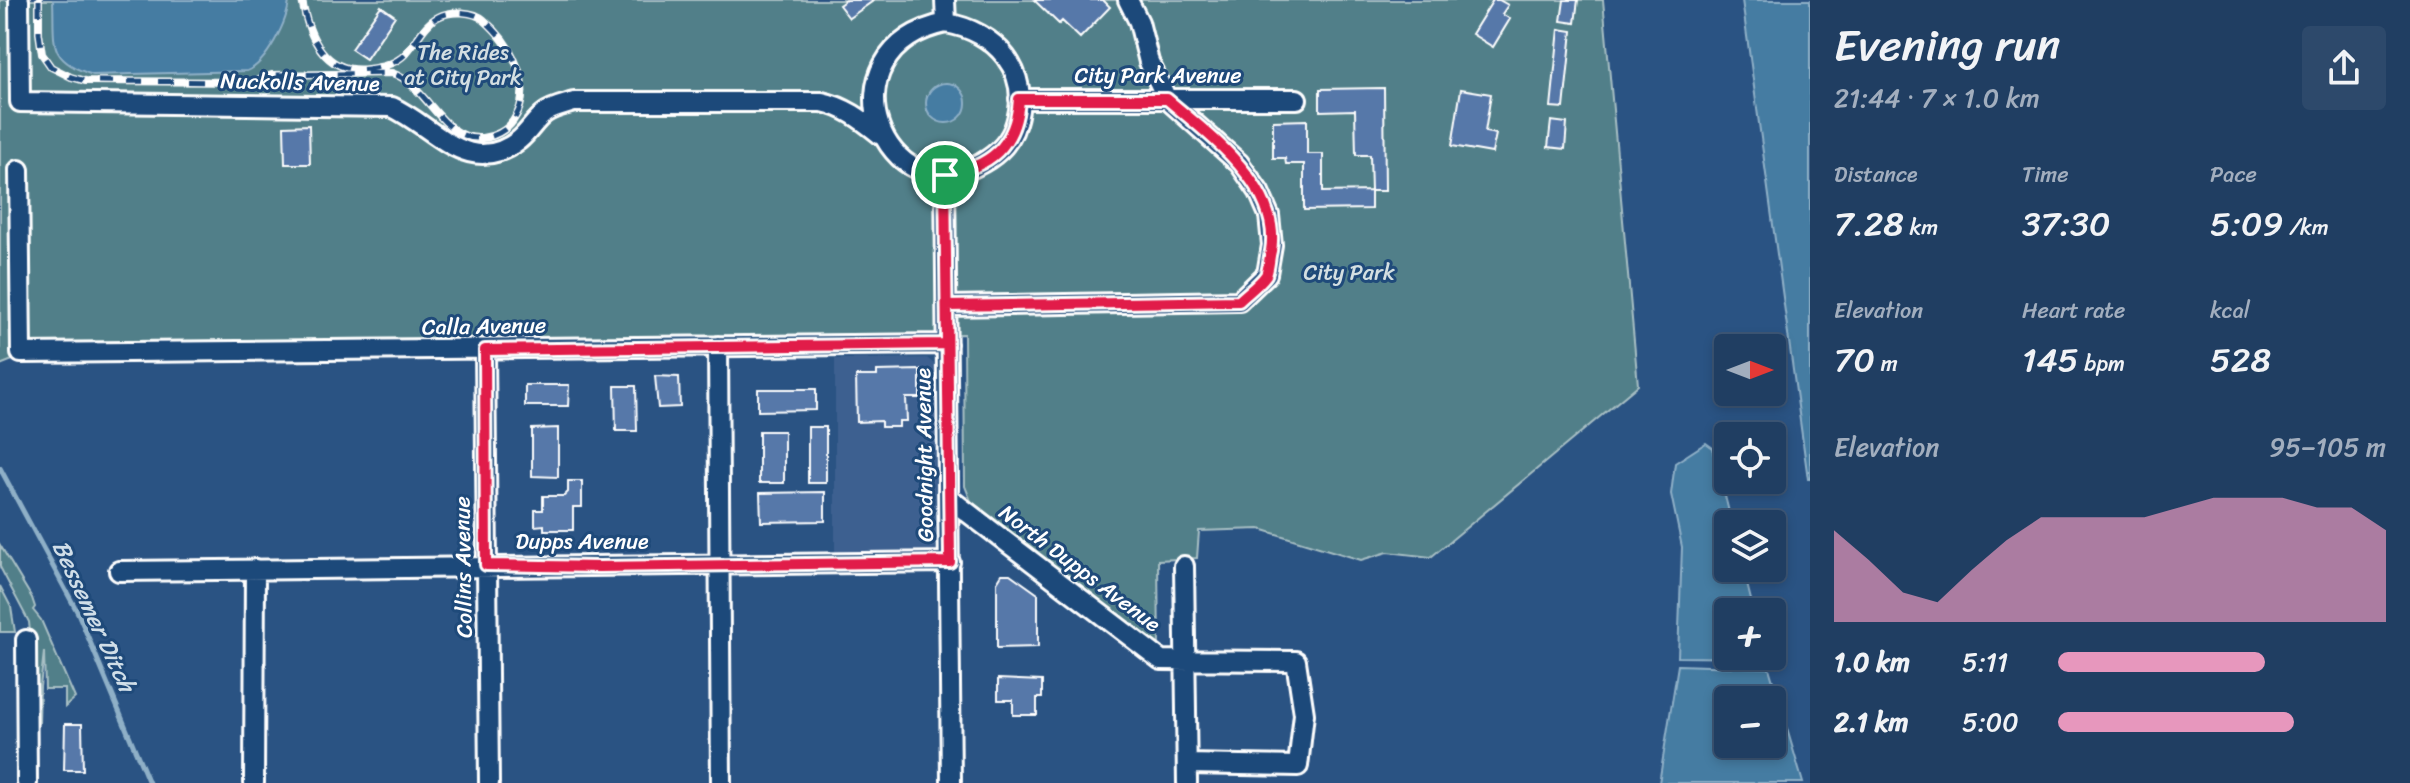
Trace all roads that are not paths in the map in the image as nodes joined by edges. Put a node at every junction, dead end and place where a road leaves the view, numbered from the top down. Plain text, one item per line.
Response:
1 (19, 0) edge
2 (945, 0) edge
3 (1128, 0) edge
4 (946, 23) junction
5 (1019, 99) junction
6 (1167, 99) junction
7 (1297, 99) dead end
8 (881, 135) junction
9 (19, 170) dead end
10 (945, 175) junction
11 (947, 306) junction
12 (947, 344) junction
13 (718, 346) junction
14 (485, 350) junction
15 (950, 499) junction
16 (950, 562) junction
17 (719, 564) junction
18 (486, 565) junction
19 (1184, 566) dead end
20 (255, 569) junction
21 (119, 571) dead end
22 (26, 640) dead end
23 (1185, 661) junction
24 (1187, 774) edge
25 (27, 783) edge
26 (254, 783) edge
27 (489, 783) edge
28 (721, 783) edge
29 (951, 783) edge

1 - 8 street, Nuckolls Avenue
2 - 4 street
3 - 6 street
4 - 5 street
4 - 8 street
5 - 6 street, City Park Avenue
5 - 10 street
6 - 7 street, City Park Avenue
6 - 11 street
8 - 10 street
9 - 14 street, Calla Avenue
10 - 11 street, Goodnight Avenue
11 - 12 street, Goodnight Avenue
12 - 13 street, Calla Avenue
12 - 15 street, Goodnight Avenue
13 - 14 street, Calla Avenue
13 - 17 street
14 - 18 street, Collins Avenue
15 - 16 street, Goodnight Avenue
15 - 23 street, North Dupps Avenue
16 - 17 street, Dupps Avenue
16 - 29 street, Goodnight Avenue
17 - 18 street, Dupps Avenue
17 - 28 street
18 - 20 street, Dupps Avenue
18 - 27 street, Collins Avenue
19 - 23 street
20 - 21 street, Dupps Avenue
20 - 26 street
22 - 25 street
23 - 24 street
23 - 24 street, North Dupps Avenue

